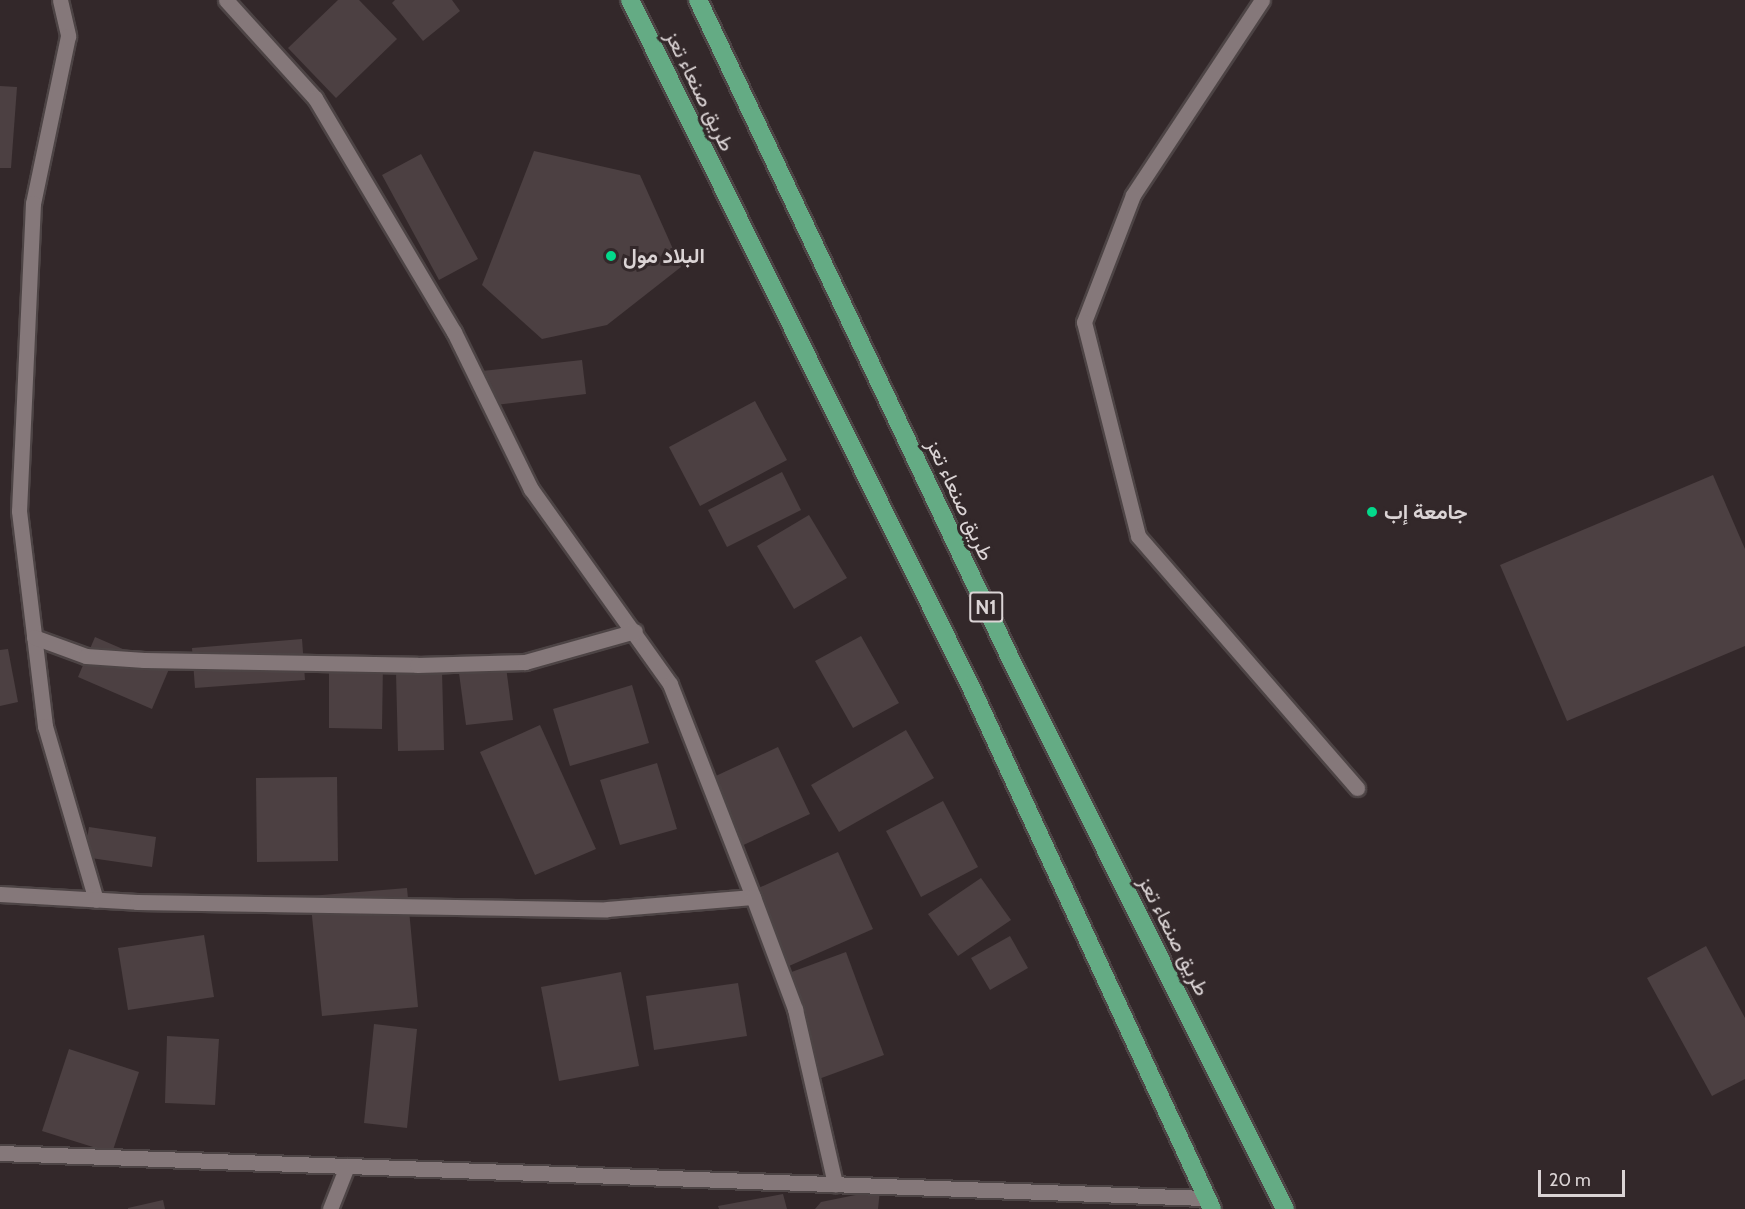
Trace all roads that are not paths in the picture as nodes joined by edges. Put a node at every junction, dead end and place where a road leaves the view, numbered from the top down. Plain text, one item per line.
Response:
1 (60, 0) edge
2 (226, 0) edge
3 (630, 0) edge
4 (698, 0) edge
5 (1262, 0) edge
6 (634, 631) junction
7 (34, 638) junction
8 (1357, 788) dead end
9 (0, 894) edge
10 (753, 897) junction
11 (96, 900) junction
12 (0, 1153) edge
13 (347, 1166) junction
14 (835, 1184) junction
15 (1209, 1203) edge
16 (330, 1209) edge
17 (1285, 1209) edge

1 - 7 street
2 - 6 street
3 - 15 highway, طريق صنعاء تعز / N1
4 - 17 highway, طريق صنعاء تعز / N1
5 - 8 street
6 - 7 street
6 - 10 street
7 - 11 street
9 - 11 street
10 - 11 street
10 - 14 street
12 - 13 street
13 - 14 street
13 - 16 street
14 - 15 street

